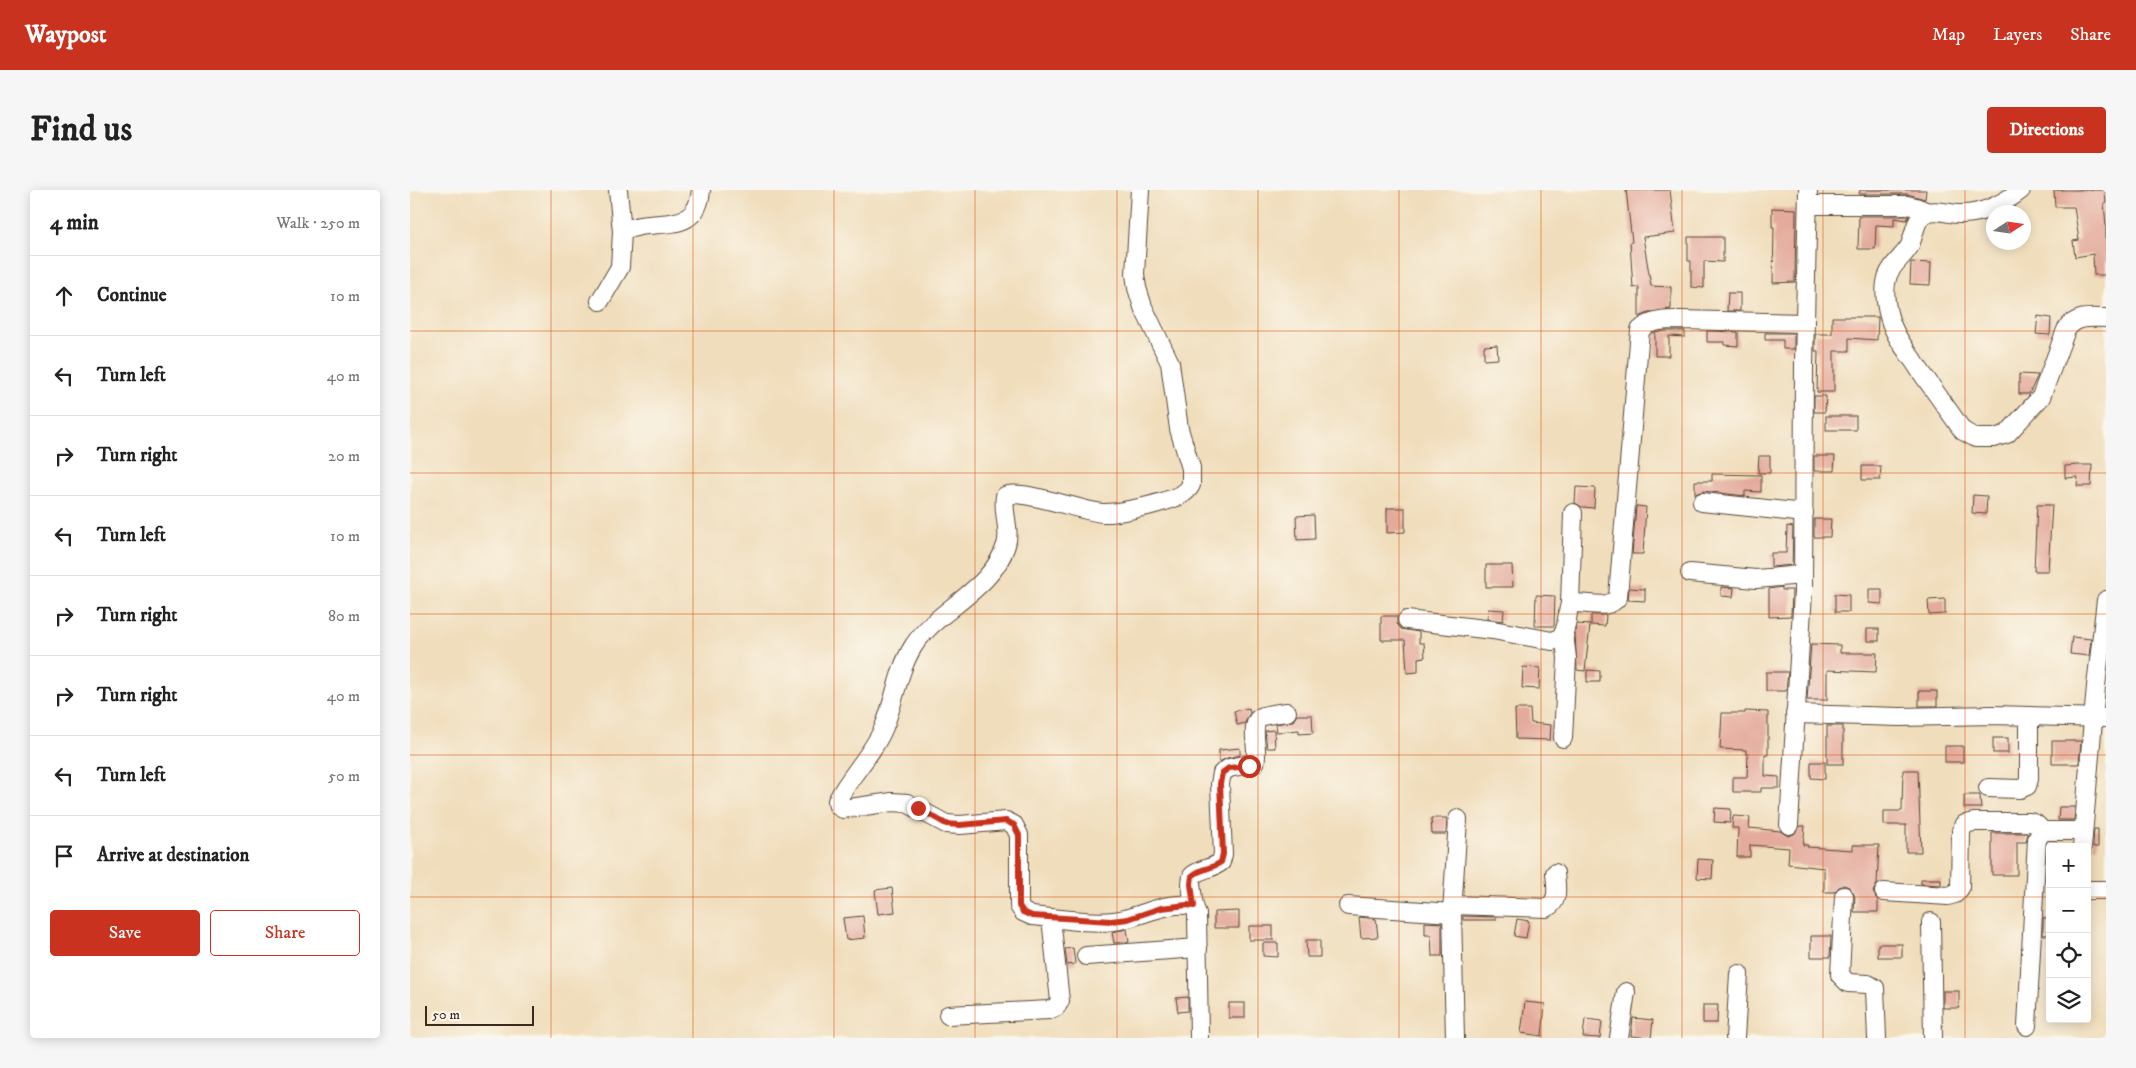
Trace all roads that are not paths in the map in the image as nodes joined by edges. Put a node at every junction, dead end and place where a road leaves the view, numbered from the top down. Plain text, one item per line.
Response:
1 (618, 190) edge
2 (701, 190) edge
3 (1140, 190) edge
4 (2021, 190) edge
5 (1808, 197) edge
6 (1928, 212) junction
7 (622, 232) junction
8 (600, 301) dead end
9 (2106, 318) edge
10 (1805, 323) junction
11 (1702, 502) dead end
12 (1804, 512) junction
13 (1573, 513) dead end
14 (1690, 574) dead end
15 (1803, 576) junction
16 (2106, 600) edge
17 (1570, 604) junction
18 (1407, 620) dead end
19 (1564, 634) junction
20 (1287, 712) dead end
21 (1795, 714) junction
22 (2029, 716) junction
23 (2100, 718) edge
24 (1563, 738) dead end
25 (1988, 788) dead end
26 (1458, 819) dead end
27 (1789, 825) dead end
28 (2043, 831) junction
29 (2082, 839) edge
30 (1555, 873) dead end
31 (2091, 890) edge
32 (2106, 890) edge
33 (1884, 892) dead end
34 (1844, 896) dead end
35 (1194, 906) junction
36 (1348, 906) dead end
37 (1452, 909) junction
38 (1051, 918) junction
39 (1931, 922) dead end
40 (1198, 948) junction
41 (1086, 956) dead end
42 (1739, 974) dead end
43 (1626, 992) dead end
44 (948, 1015) dead end
45 (2027, 1026) dead end
46 (1199, 1038) edge
47 (1455, 1038) edge
48 (1619, 1038) edge
49 (1735, 1038) edge
50 (1876, 1038) edge
51 (1933, 1038) edge

1 - 7 street
2 - 7 street
3 - 38 street
4 - 6 street
5 - 6 street
5 - 10 street
6 - 9 street
7 - 8 street
10 - 12 street
10 - 17 street
11 - 12 street
12 - 15 street
13 - 17 street
14 - 15 street
15 - 21 street
16 - 23 street
17 - 19 street
18 - 19 street
19 - 24 street
20 - 35 street
21 - 22 street
21 - 27 street
22 - 23 street
22 - 25 street
23 - 29 street
26 - 37 street
28 - 29 street
28 - 33 street
28 - 45 street
30 - 37 street
31 - 32 street
34 - 50 street
35 - 38 street
35 - 40 street
36 - 37 street
37 - 47 street
38 - 44 street
39 - 51 street
40 - 41 street
40 - 46 street
42 - 49 street
43 - 48 street

